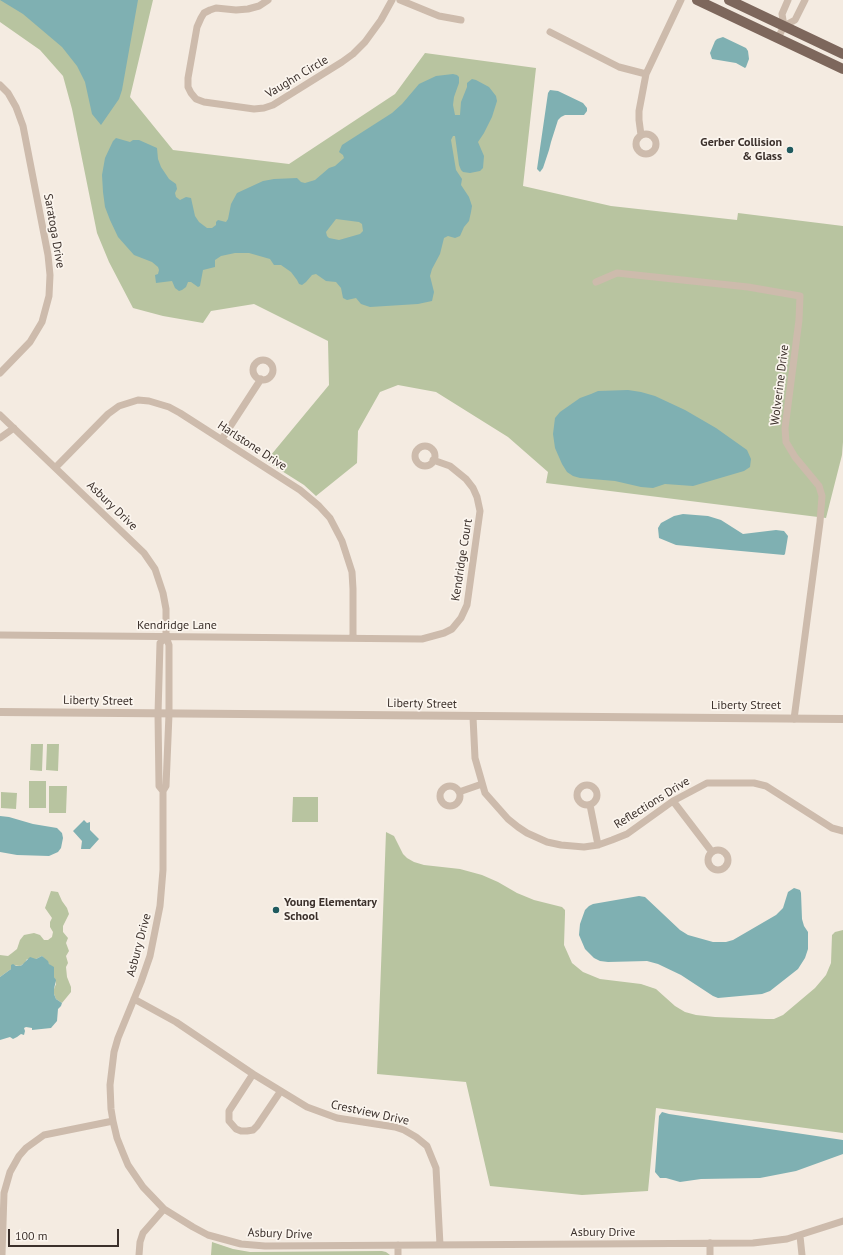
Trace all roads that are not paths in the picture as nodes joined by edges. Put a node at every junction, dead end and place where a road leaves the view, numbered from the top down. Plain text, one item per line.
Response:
1 (268, 0) edge
2 (392, 0) edge
3 (400, 0) edge
4 (680, 0) edge
5 (697, 0) edge
6 (729, 0) edge
7 (788, 0) edge
8 (805, 0) edge
9 (461, 20) dead end
10 (784, 26) junction
11 (550, 32) dead end
12 (778, 38) junction
13 (843, 54) edge
14 (843, 69) edge
15 (646, 74) junction
16 (0, 85) edge
17 (642, 135) dead end
18 (596, 282) dead end
19 (0, 373) edge
20 (261, 379) dead end
21 (0, 415) edge
22 (14, 428) junction
23 (0, 438) edge
24 (222, 440) junction
25 (433, 460) dead end
26 (56, 467) junction
27 (0, 635) edge
28 (166, 637) junction
29 (353, 638) junction
30 (0, 712) edge
31 (158, 714) junction
32 (169, 714) junction
33 (473, 716) junction
34 (794, 719) junction
35 (843, 719) edge
36 (482, 784) junction
37 (163, 791) junction
38 (459, 792) dead end
39 (673, 801) junction
40 (590, 805) dead end
41 (843, 831) edge
42 (598, 845) junction
43 (712, 852) dead end
44 (134, 999) junction
45 (253, 1074) junction
46 (280, 1092) junction
47 (113, 1121) junction
48 (164, 1209) junction
49 (843, 1221) edge
50 (800, 1236) junction
51 (710, 1243) junction
52 (440, 1245) junction
53 (398, 1246) junction
54 (2, 1255) edge
55 (138, 1255) edge
56 (398, 1255) edge
57 (710, 1255) edge
58 (802, 1255) edge

1 - 2 street, Vaughn Circle
3 - 9 street
4 - 15 street
5 - 12 main road
6 - 10 main road
7 - 10 street
8 - 10 street
10 - 12 street
10 - 13 main road
11 - 15 street
12 - 14 main road
15 - 17 street
16 - 19 street, Saratoga Drive
18 - 34 street, Wolverine Drive
20 - 24 street
21 - 22 street, Asbury Drive
22 - 23 street
22 - 26 street, Asbury Drive
24 - 26 street, Harlstone Drive
24 - 29 street, Harlstone Drive
25 - 29 street, Kendridge Court
26 - 28 street, Asbury Drive
27 - 28 street, Kendridge Lane
28 - 29 street, Kendridge Lane
28 - 31 street, Asbury Drive
28 - 32 street, Asbury Drive
30 - 31 street, Liberty Street
31 - 32 street, Liberty Street
31 - 37 street, Asbury Drive
32 - 33 street, Liberty Street
32 - 37 street, Asbury Drive
33 - 34 street, Liberty Street
33 - 36 street, Reflections Drive
34 - 35 street, Liberty Street
36 - 38 street
36 - 42 street, Reflections Drive
37 - 44 street, Asbury Drive
39 - 41 street, Reflections Drive
39 - 42 street, Reflections Drive
39 - 43 street
40 - 42 street
44 - 45 street, Crestview Drive
44 - 47 street, Asbury Drive
45 - 46 street, Crestview Drive
45 - 46 street
46 - 52 street, Crestview Drive
47 - 48 street, Asbury Drive
47 - 54 street
48 - 53 street, Asbury Drive
48 - 55 street
49 - 50 street, Asbury Drive
50 - 51 street, Asbury Drive
50 - 58 street
51 - 52 street, Asbury Drive
51 - 57 street
52 - 53 street, Asbury Drive
53 - 56 street

